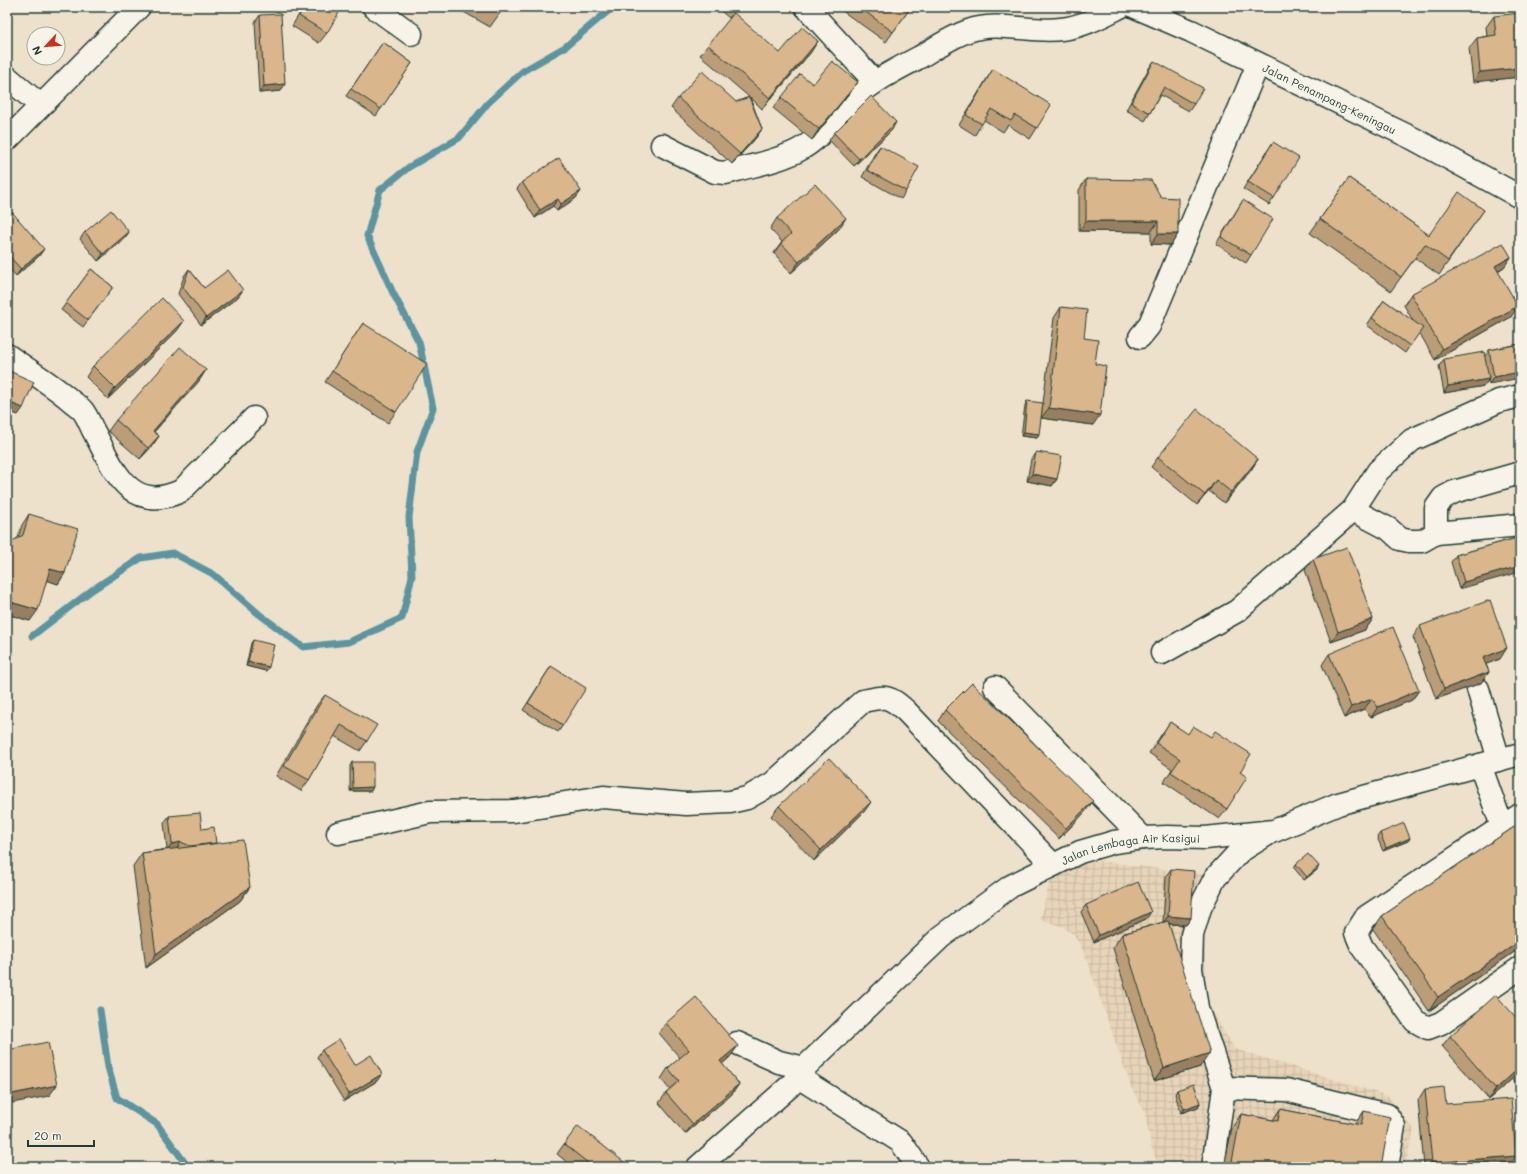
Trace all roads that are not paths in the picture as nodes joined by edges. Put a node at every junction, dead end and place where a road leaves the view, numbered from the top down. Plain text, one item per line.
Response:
1 (139, 7) edge
2 (374, 7) edge
3 (806, 7) edge
4 (1120, 7) edge
5 (1135, 7) edge
6 (411, 34) dead end
7 (1258, 64) junction
8 (7, 76) edge
9 (875, 82) junction
10 (40, 106) junction
11 (7, 140) edge
12 (662, 146) dead end
13 (1520, 198) edge
14 (1140, 337) dead end
15 (7, 356) edge
16 (1520, 396) edge
17 (254, 418) dead end
18 (1520, 474) edge
19 (1353, 510) junction
20 (1520, 525) edge
21 (1436, 533) junction
22 (1162, 653) dead end
23 (995, 687) dead end
24 (1478, 689) edge
25 (1520, 754) edge
26 (1490, 762) junction
27 (1511, 821) edge
28 (1274, 831) junction
29 (338, 833) dead end
30 (1143, 838) junction
31 (1052, 865) junction
32 (1520, 968) edge
33 (737, 1043) edge
34 (801, 1073) junction
35 (1224, 1088) junction
36 (698, 1167) edge
37 (918, 1167) edge
38 (1213, 1167) edge
39 (1387, 1167) edge

1 - 10 street
2 - 6 street
3 - 9 street
4 - 9 street
5 - 7 street, Jalan Penampang-Keningau
7 - 13 street, Jalan Penampang-Keningau
7 - 14 street
8 - 10 street
9 - 12 street
10 - 11 street
15 - 17 street
16 - 19 street
18 - 21 street
19 - 21 street
19 - 22 street
20 - 21 street
23 - 30 street
24 - 26 street
25 - 26 street, Jalan Lembaga Air Kasigui
26 - 27 street
26 - 28 street, Jalan Lembaga Air Kasigui
27 - 32 street
28 - 30 street, Jalan Lembaga Air Kasigui
28 - 35 street
29 - 31 street
30 - 31 street, Jalan Lembaga Air Kasigui
31 - 34 street, Jalan Lembaga Air Kasigui
33 - 34 street
34 - 36 street, Jalan Lembaga Air Kasigui
34 - 37 street
35 - 38 street
35 - 39 street

